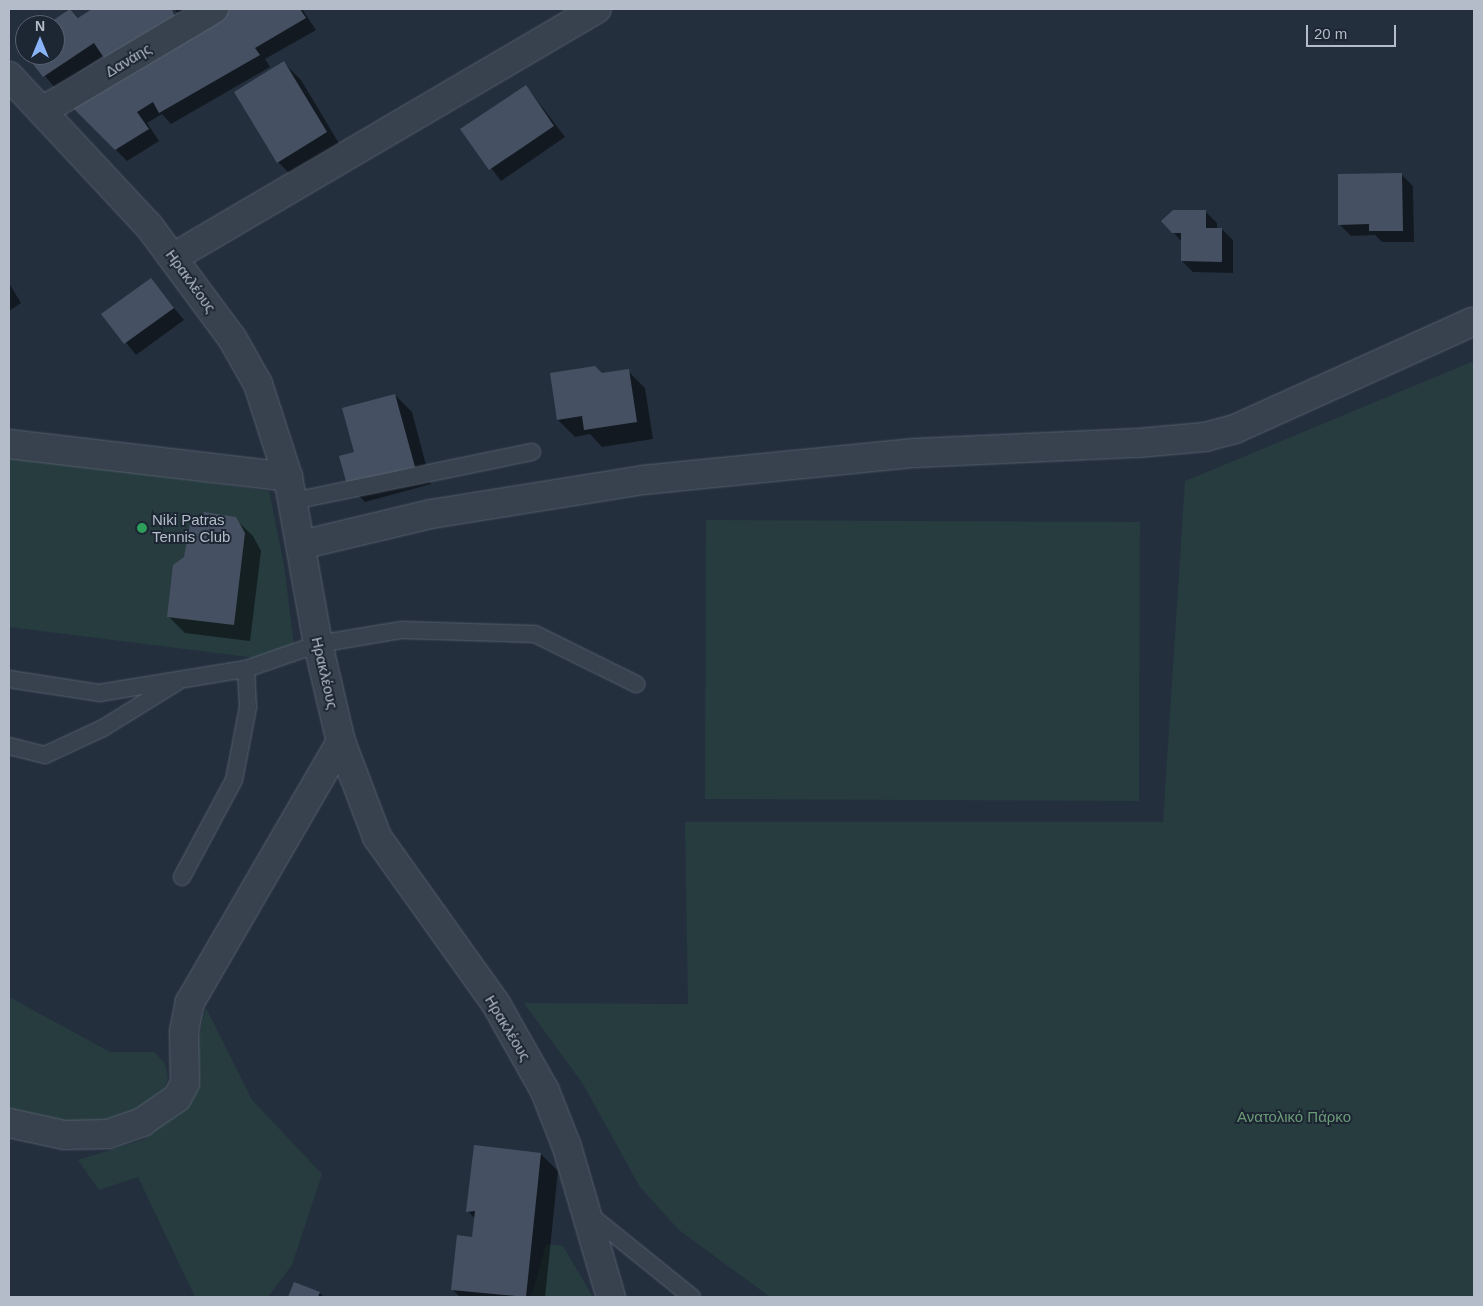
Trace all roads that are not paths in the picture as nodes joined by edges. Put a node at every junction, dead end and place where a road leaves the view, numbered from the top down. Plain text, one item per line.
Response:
1 (214, 9) edge
2 (597, 9) edge
3 (9, 76) edge
4 (42, 111) junction
5 (174, 257) junction
6 (1473, 322) edge
7 (9, 444) edge
8 (532, 452) dead end
9 (291, 489) junction
10 (301, 546) junction
11 (318, 644) junction
12 (246, 668) junction
13 (9, 679) edge
14 (182, 679) junction
15 (636, 684) dead end
16 (341, 742) junction
17 (9, 746) edge
18 (182, 877) dead end
19 (9, 1123) edge
20 (585, 1211) junction
21 (611, 1297) edge
22 (692, 1297) edge

1 - 4 street, Δανάης
2 - 5 street
3 - 4 street, Ηρακλέους
4 - 5 street, Ηρακλέους
5 - 9 street, Ηρακλέους
6 - 10 street
7 - 9 street
8 - 9 lane
9 - 10 street, Ηρακλέους
10 - 11 street, Ηρακλέους
11 - 12 lane
11 - 15 lane
11 - 16 street, Ηρακλέους
12 - 14 lane
12 - 18 lane
13 - 14 lane
14 - 17 lane
16 - 19 street
16 - 20 street, Ηρακλέους
20 - 21 street, Ηρακλέους
20 - 22 lane

